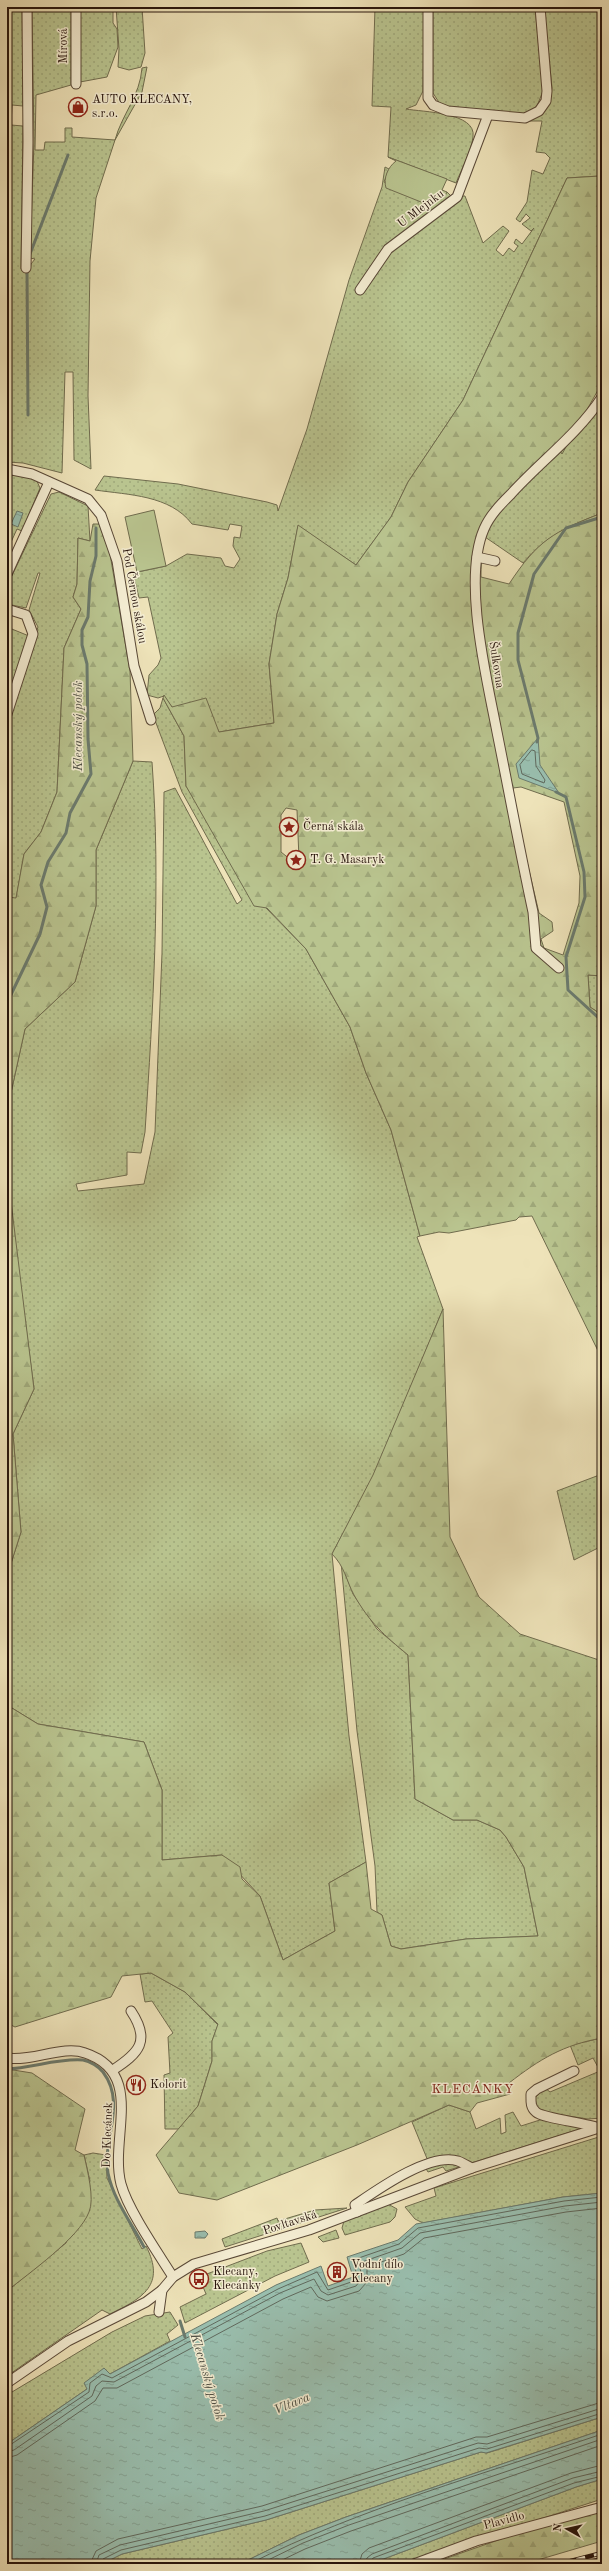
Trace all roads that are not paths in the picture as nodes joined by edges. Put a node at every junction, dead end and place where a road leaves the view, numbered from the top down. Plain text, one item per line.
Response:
1 (27, 7) edge
2 (76, 7) edge
3 (428, 7) edge
4 (540, 7) edge
5 (76, 84) dead end
6 (488, 115) junction
7 (26, 268) dead end
8 (360, 290) dead end
9 (602, 397) edge
10 (7, 469) edge
11 (48, 482) junction
12 (477, 557) junction
13 (495, 561) dead end
14 (7, 574) edge
15 (7, 608) edge
16 (7, 714) edge
17 (151, 720) dead end
18 (559, 968) dead end
19 (132, 2011) dead end
20 (7, 2058) edge
21 (112, 2070) junction
22 (574, 2071) dead end
23 (600, 2128) edge
24 (472, 2168) junction
25 (357, 2212) junction
26 (173, 2277) junction
27 (162, 2290) junction
28 (159, 2312) dead end
29 (7, 2383) edge
30 (602, 2507) edge
31 (414, 2564) edge

1 - 7 street
2 - 5 street, Mírová
3 - 6 street
4 - 6 street
6 - 8 street, U Mlejnku
9 - 12 street, Šulkovna
10 - 11 street, Pod Černou skálou
11 - 14 street
11 - 17 street, Pod Černou skálou
12 - 13 street
12 - 18 street, Šulkovna
15 - 16 street
19 - 21 street
20 - 21 street, Do Klecánek
21 - 26 street, Do Klecánek
22 - 23 street
23 - 24 street, Povltavská
24 - 25 street, Povltavská
24 - 25 street
25 - 26 street, Povltavská
26 - 27 street, Povltavská
27 - 28 street
27 - 29 street, Povltavská
30 - 31 street, Plavidlo

